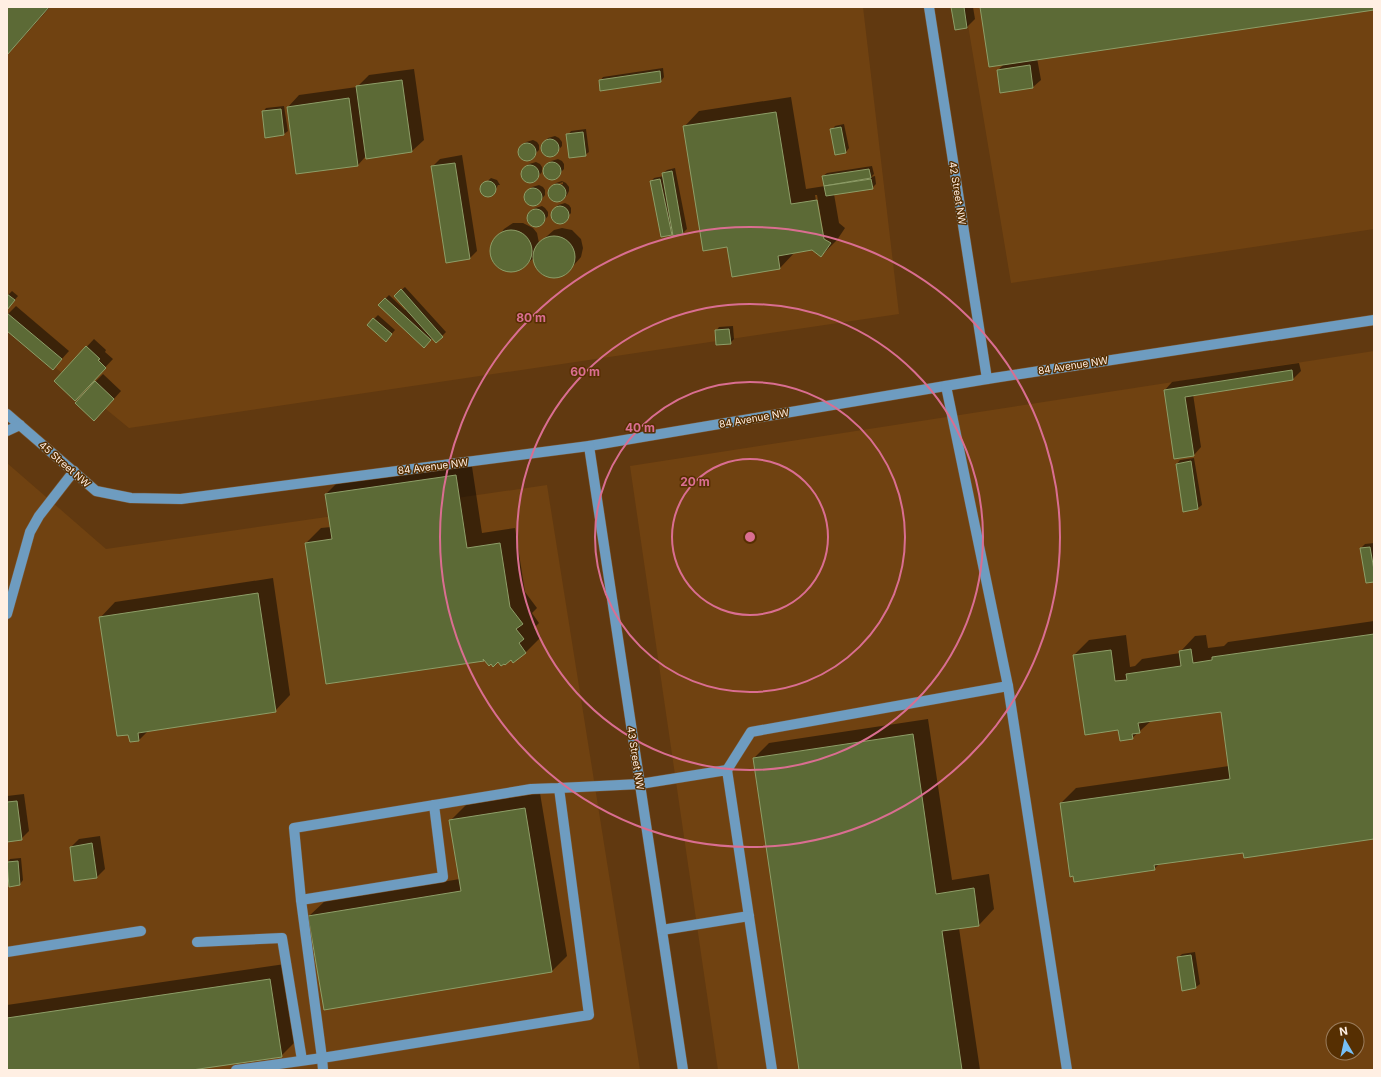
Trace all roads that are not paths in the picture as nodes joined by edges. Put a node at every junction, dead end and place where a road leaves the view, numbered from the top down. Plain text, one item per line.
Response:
1 (929, 7) edge
2 (1374, 320) edge
3 (987, 379) junction
4 (946, 386) junction
5 (7, 414) edge
6 (20, 425) junction
7 (7, 431) edge
8 (589, 446) junction
9 (74, 471) junction
10 (131, 498) joint
11 (7, 614) edge
12 (1008, 686) junction
13 (727, 770) junction
14 (640, 784) junction
15 (559, 788) junction
16 (434, 805) junction
17 (301, 900) junction
18 (749, 916) junction
19 (662, 930) junction
20 (141, 931) dead end
21 (197, 942) dead end
22 (7, 952) edge
23 (322, 1058) junction
24 (302, 1060) junction
25 (236, 1070) edge
26 (323, 1070) edge
27 (683, 1070) edge
28 (772, 1070) edge
29 (1067, 1070) edge

1 - 3 street, 42 Street NW
2 - 3 street, 84 Avenue NW
3 - 4 street, 84 Avenue NW
4 - 8 street, 84 Avenue NW
4 - 12 street
5 - 6 street, 45 Street NW
6 - 7 street
6 - 9 street, 45 Street NW
8 - 10 street, 84 Avenue NW
8 - 14 street, 43 Street NW
9 - 10 street, 45 Street NW
9 - 11 street
12 - 13 street
12 - 29 street
13 - 14 street
13 - 18 street
14 - 15 street
14 - 19 street, 43 Street NW
15 - 16 street
15 - 23 street
16 - 17 street
16 - 17 street
17 - 23 street
18 - 19 street
18 - 28 street
19 - 27 street, 43 Street NW
20 - 22 street
21 - 24 street
23 - 24 street
23 - 26 street
24 - 25 street

